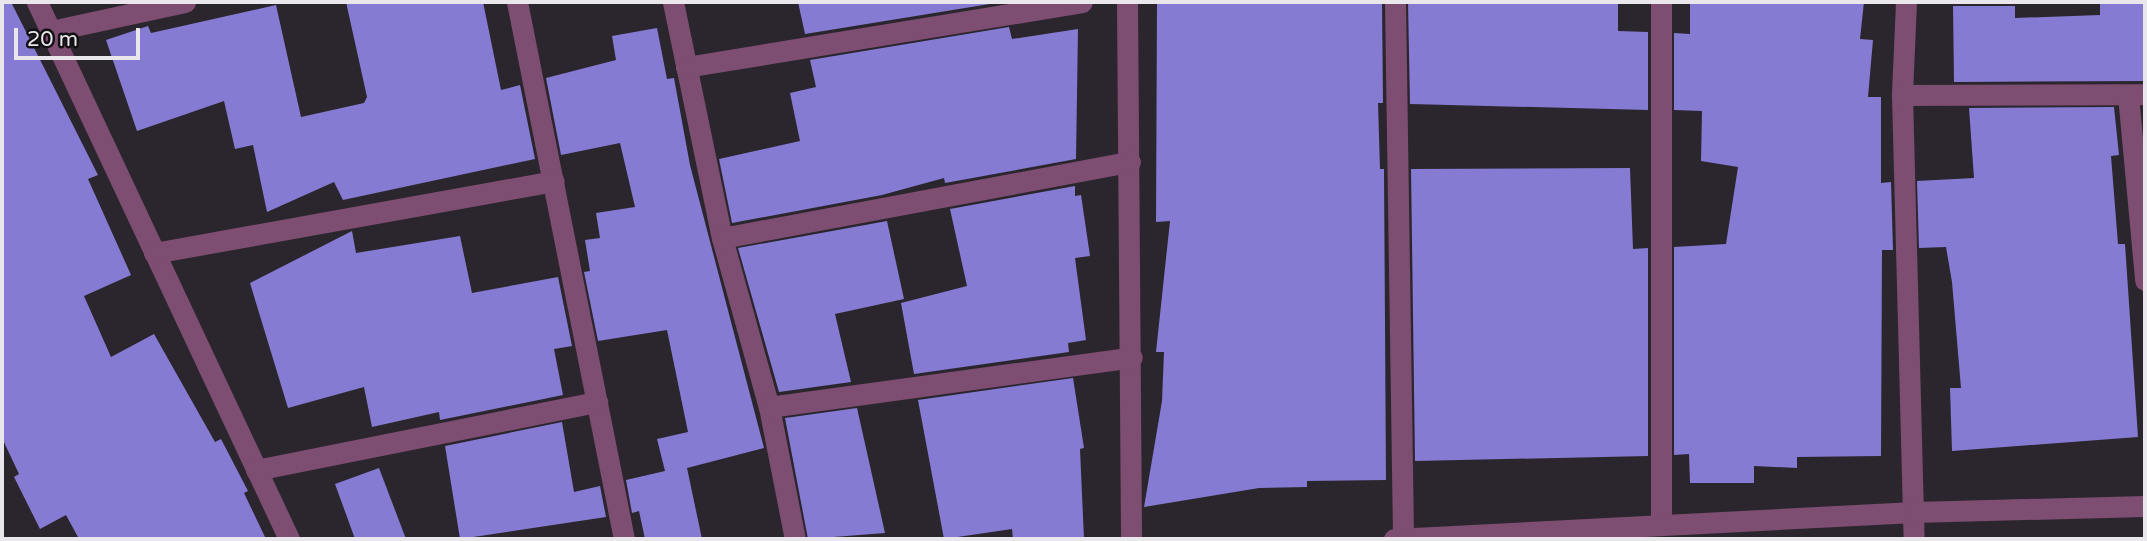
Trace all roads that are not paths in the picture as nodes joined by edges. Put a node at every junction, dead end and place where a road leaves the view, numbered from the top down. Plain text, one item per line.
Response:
1 (37, 2) edge
2 (185, 2) edge
3 (517, 2) edge
4 (673, 2) edge
5 (1082, 2) edge
6 (1127, 2) edge
7 (1395, 2) edge
8 (1661, 2) edge
9 (1906, 2) edge
10 (51, 31) junction
11 (686, 67) junction
12 (2137, 94) edge
13 (1902, 95) junction
14 (1130, 162) junction
15 (554, 181) junction
16 (722, 238) junction
17 (154, 253) junction
18 (2145, 280) edge
19 (1132, 357) junction
20 (597, 402) junction
21 (769, 407) junction
22 (256, 470) junction
23 (2145, 506) edge
24 (1914, 512) junction
25 (1661, 525) junction
26 (1702, 531) edge
27 (1459, 537) edge
28 (289, 539) edge
29 (624, 539) edge
30 (795, 539) edge
31 (1131, 539) edge
32 (1399, 539) edge
33 (1914, 539) edge

1 - 10 street
2 - 10 street
3 - 15 street
4 - 11 street
5 - 11 street
6 - 14 street
7 - 32 street
8 - 25 street
9 - 13 street
10 - 17 street
11 - 16 street
12 - 13 street
12 - 18 street
13 - 24 street
14 - 16 street
14 - 19 street
15 - 17 street
15 - 20 street
16 - 21 street
17 - 22 street
19 - 21 street
19 - 31 street
20 - 22 street
20 - 29 street
21 - 30 street
22 - 28 street
23 - 24 street
24 - 26 street
24 - 33 street
25 - 26 street
25 - 27 street
27 - 32 street

